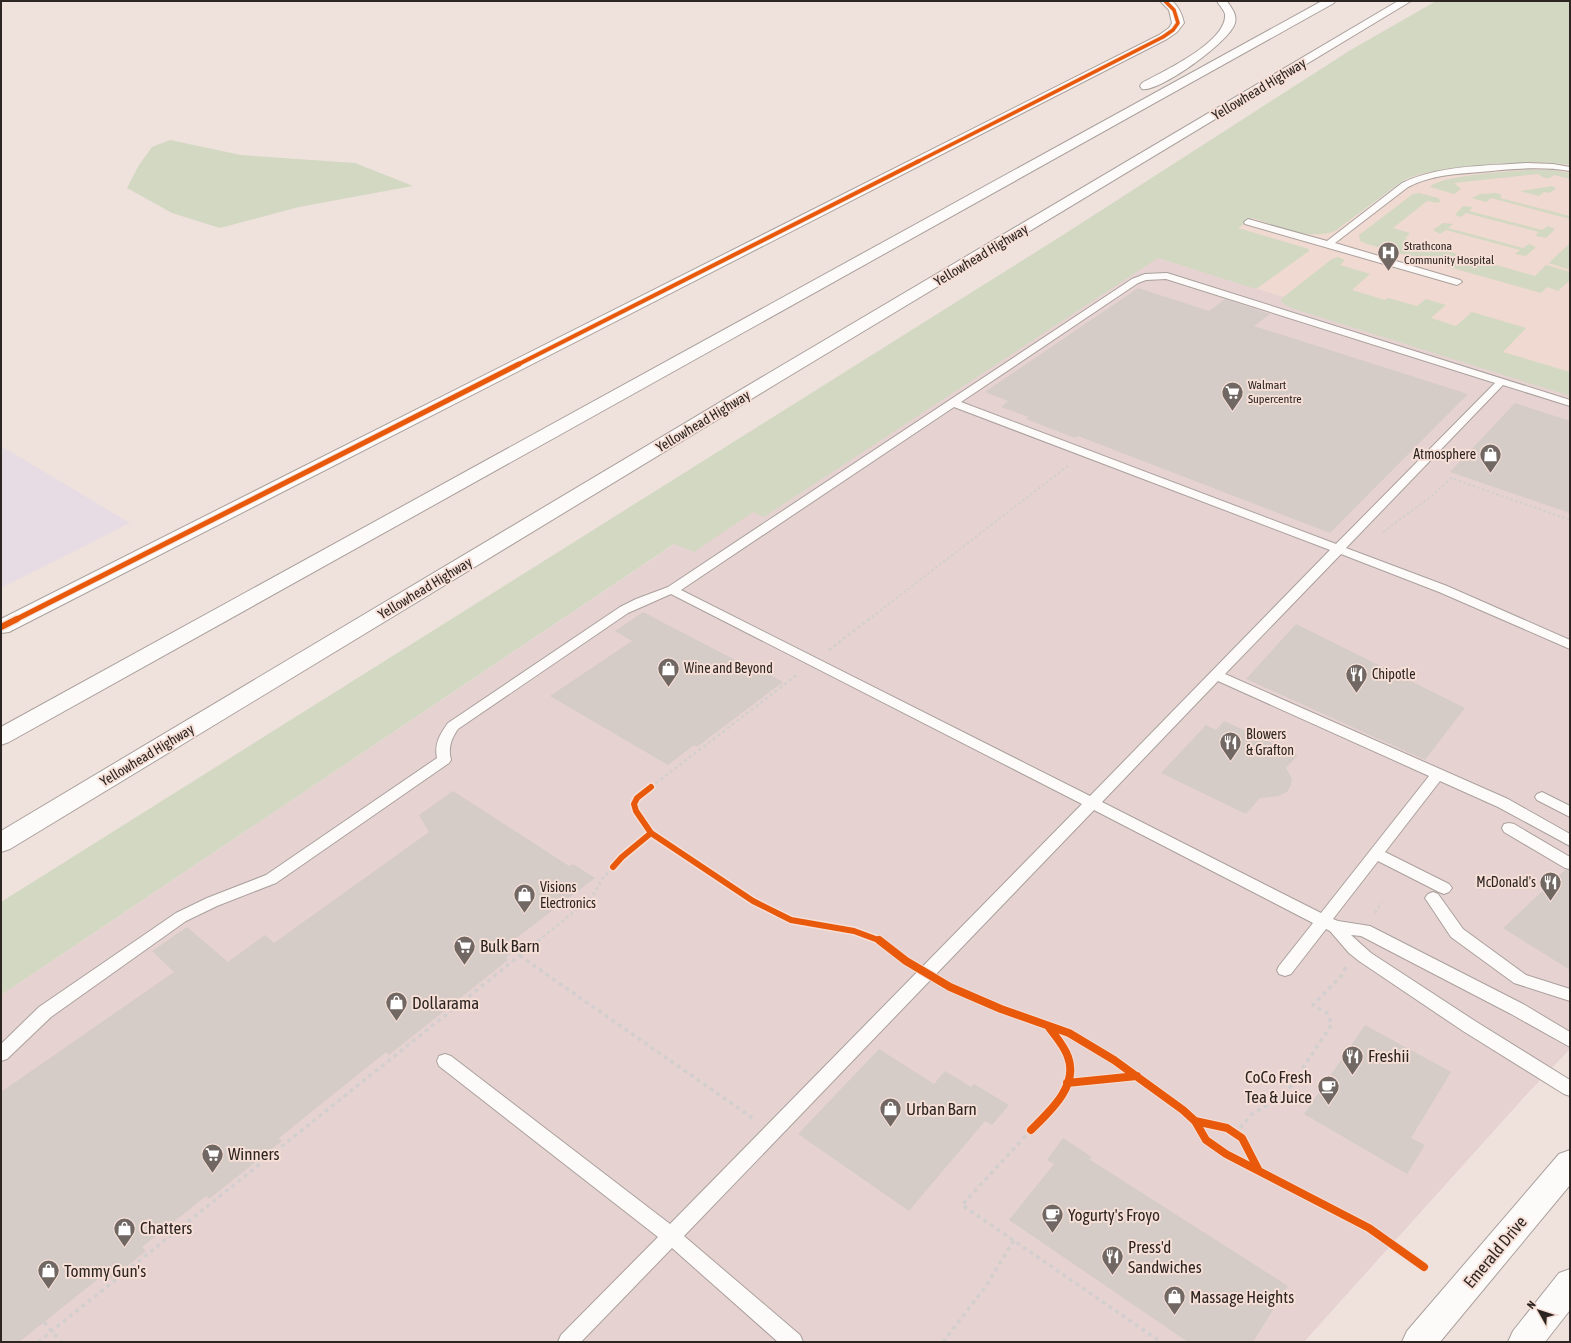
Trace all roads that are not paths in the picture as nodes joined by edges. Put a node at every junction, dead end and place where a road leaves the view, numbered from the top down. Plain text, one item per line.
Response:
1 (1165, 1) edge
2 (1222, 1) edge
3 (1330, 1) edge
4 (1406, 1) edge
5 (1138, 91) dead end
6 (1041, 146) dead end
7 (1570, 169) edge
8 (1248, 222) dead end
9 (1328, 244) junction
10 (1457, 282) dead end
11 (739, 329) junction
12 (1502, 381) junction
13 (1570, 403) edge
14 (954, 404) junction
15 (1338, 550) junction
16 (672, 590) junction
17 (1, 627) edge
18 (1570, 645) edge
19 (1216, 675) junction
20 (1, 737) edge
21 (1438, 774) junction
22 (1542, 797) dead end
23 (1092, 803) junction
24 (1570, 812) edge
25 (1509, 828) dead end
26 (1570, 841) edge
27 (1, 843) edge
28 (1376, 854) junction
29 (1570, 864) edge
30 (1329, 924) junction
31 (1285, 970) dead end
32 (1570, 994) edge
33 (1542, 1023) junction
34 (1570, 1030) edge
35 (1570, 1040) edge
36 (1, 1054) edge
37 (445, 1061) dead end
38 (1570, 1089) edge
39 (1570, 1163) edge
40 (671, 1236) junction
41 (1570, 1284) edge
42 (568, 1342) edge
43 (793, 1342) edge
44 (1419, 1342) edge
45 (1525, 1342) edge

1 - 17 main road
2 - 5 main road
3 - 11 main road
4 - 27 main road, Yellowhead Highway
6 - 11 main road
7 - 9 lane
8 - 9 lane
9 - 10 lane
11 - 20 main road
12 - 13 lane
12 - 14 lane
12 - 15 lane
14 - 15 lane
14 - 16 lane
15 - 18 lane
15 - 19 lane
16 - 23 lane
16 - 36 lane
19 - 21 lane
19 - 23 lane
21 - 26 lane
21 - 28 lane
22 - 24 lane
23 - 30 lane
23 - 40 lane
25 - 29 lane
28 - 30 lane
28 - 32 lane
30 - 31 lane
30 - 33 lane
30 - 38 lane
33 - 34 lane
33 - 35 lane
37 - 40 lane
39 - 44 main road, Emerald Drive
40 - 42 lane
40 - 43 lane
41 - 45 main road

